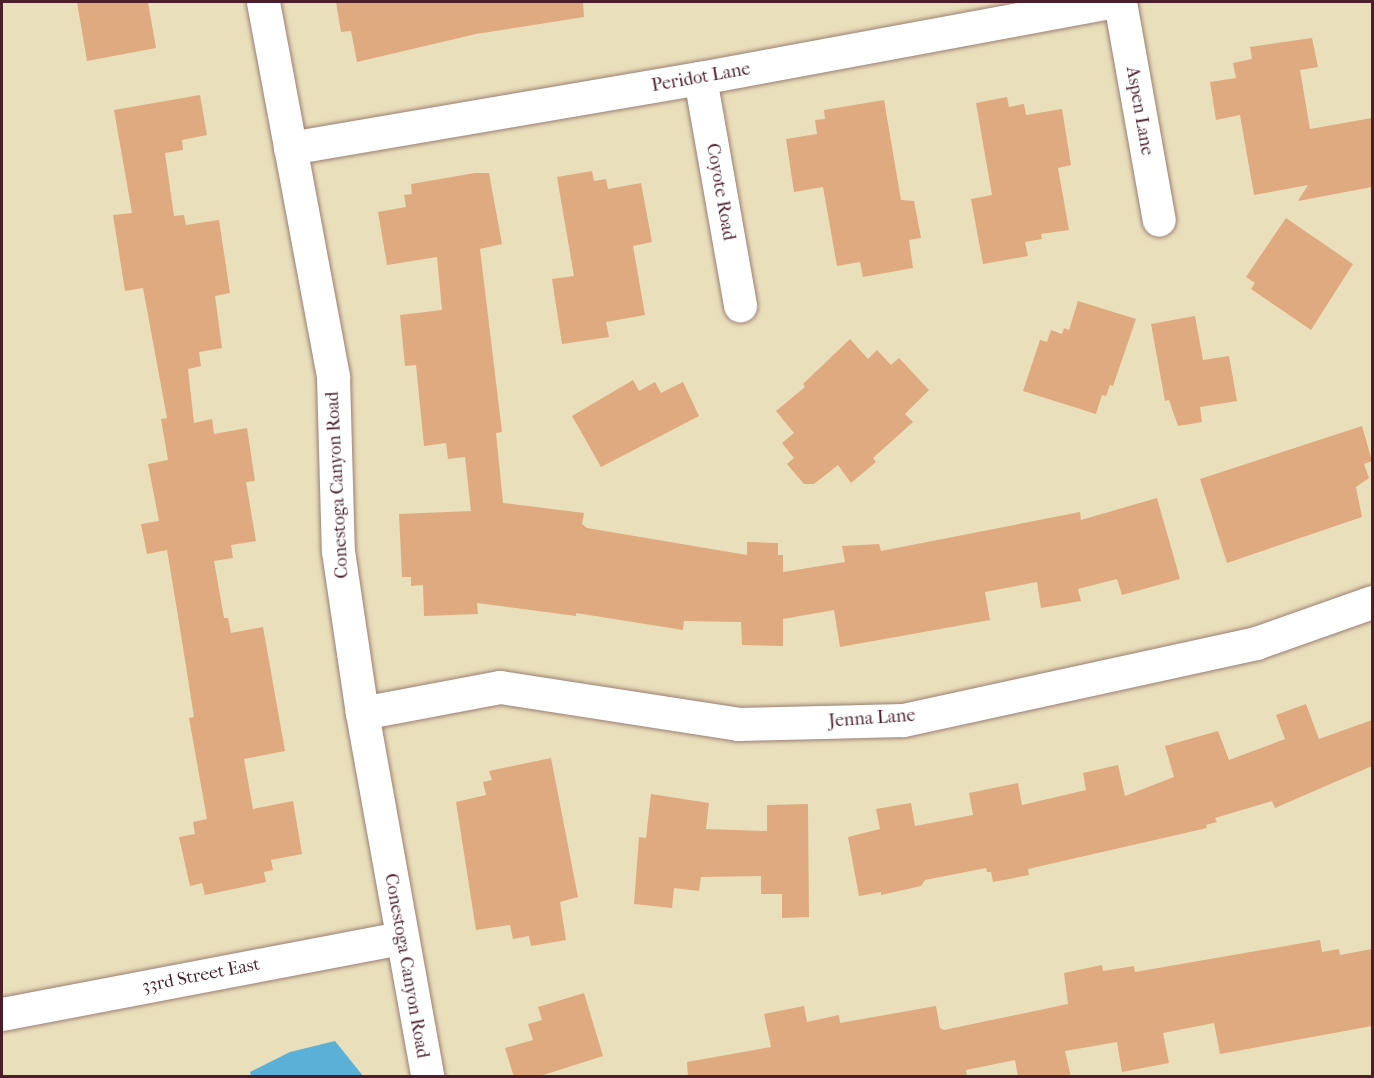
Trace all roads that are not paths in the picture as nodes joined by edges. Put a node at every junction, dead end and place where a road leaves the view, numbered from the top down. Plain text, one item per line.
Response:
1 (263, 2) edge
2 (1111, 2) edge
3 (1119, 2) edge
4 (700, 78) junction
5 (290, 148) junction
6 (1159, 220) dead end
7 (740, 306) dead end
8 (1372, 602) edge
9 (362, 713) junction
10 (400, 938) junction
11 (2, 1014) edge
12 (427, 1077) edge

1 - 5 street, Conestoga Canyon Road
2 - 4 street, Peridot Lane
3 - 6 street, Aspen Lane
4 - 5 street, Peridot Lane
4 - 7 street, Coyote Road
5 - 9 street, Conestoga Canyon Road
8 - 9 street, Jenna Lane
9 - 10 street, Conestoga Canyon Road
10 - 11 street, 33rd Street East
10 - 12 street, Conestoga Canyon Road

